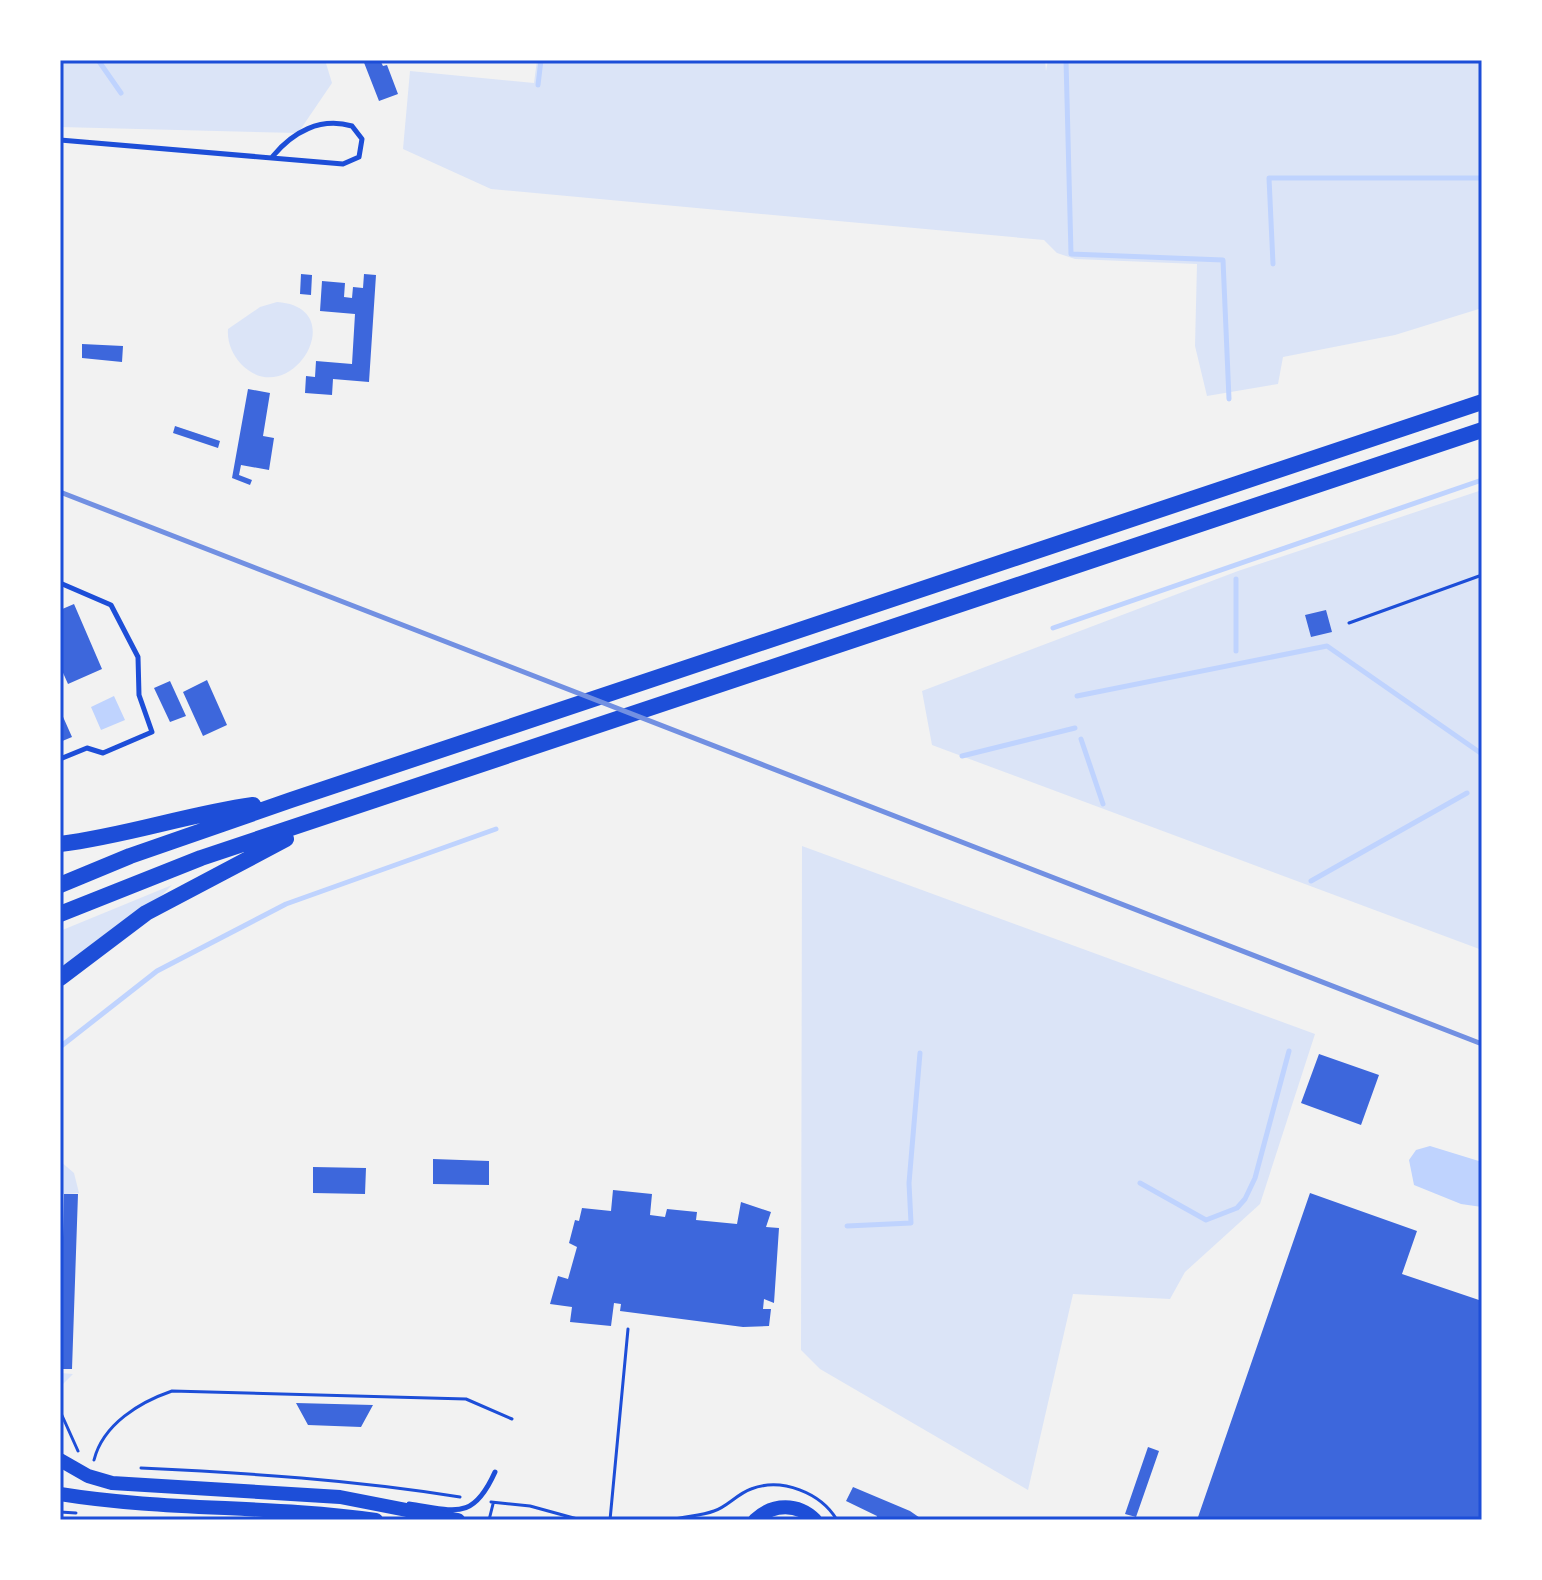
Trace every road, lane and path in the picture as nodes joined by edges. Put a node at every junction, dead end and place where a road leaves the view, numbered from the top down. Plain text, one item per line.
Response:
1 (60, 140) edge
2 (273, 156) junction
3 (1482, 402) edge
4 (1482, 430) edge
5 (1482, 575) edge
6 (60, 583) edge
7 (1349, 623) dead end
8 (60, 759) edge
9 (291, 800) junction
10 (342, 811) junction
11 (60, 844) edge
12 (60, 885) edge
13 (60, 914) edge
14 (60, 978) edge
15 (628, 1329) dead end
16 (512, 1419) dead end
17 (60, 1460) edge
18 (94, 1461) dead end
19 (495, 1472) dead end
20 (60, 1494) edge
21 (372, 1501) junction
22 (494, 1503) dead end
23 (60, 1512) edge
24 (76, 1513) dead end
25 (376, 1520) edge
26 (458, 1520) edge
27 (489, 1520) edge
28 (610, 1520) edge
29 (755, 1520) edge
30 (815, 1520) edge

1 - 2 lane
2 - 2 lane
3 - 9 highway
4 - 10 highway
5 - 7 path
6 - 8 lane
9 - 11 highway
9 - 12 highway
10 - 13 highway
10 - 14 highway
15 - 28 path
16 - 18 path
17 - 21 main road
19 - 21 lane
20 - 25 main road
21 - 26 main road
22 - 27 path
23 - 24 path
29 - 30 main road

